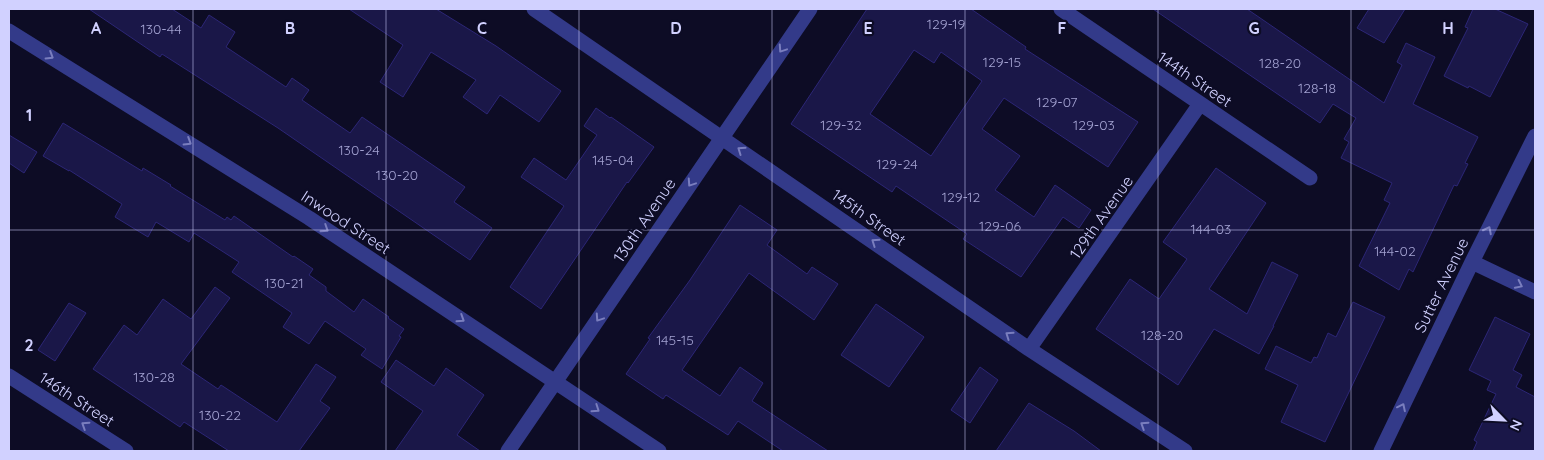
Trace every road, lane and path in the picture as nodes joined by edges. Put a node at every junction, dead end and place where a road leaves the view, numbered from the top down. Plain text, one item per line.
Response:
1 (534, 9) edge
2 (810, 9) edge
3 (1061, 9) edge
4 (9, 30) edge
5 (1200, 104) junction
6 (1535, 136) edge
7 (722, 137) junction
8 (1310, 178) dead end
9 (1472, 262) junction
10 (1535, 292) edge
11 (1030, 349) junction
12 (9, 376) edge
13 (556, 381) junction
14 (126, 451) edge
15 (508, 451) edge
16 (659, 451) edge
17 (1185, 451) edge
18 (1381, 451) edge

1 - 7 street, 145th Street
2 -> 7 street, 130th Avenue
3 - 5 street, 144th Street
4 -> 13 street, Inwood Street
5 - 8 street, 144th Street
5 - 11 street, 129th Avenue
9 -> 6 street, Sutter Avenue
11 -> 7 street, 145th Street
7 -> 13 street, 130th Avenue
9 -> 10 street
18 -> 9 street, Sutter Avenue
17 -> 11 street, 145th Street
14 -> 12 street, 146th Street
13 - 15 street, 130th Avenue
13 -> 16 street, Inwood Street

